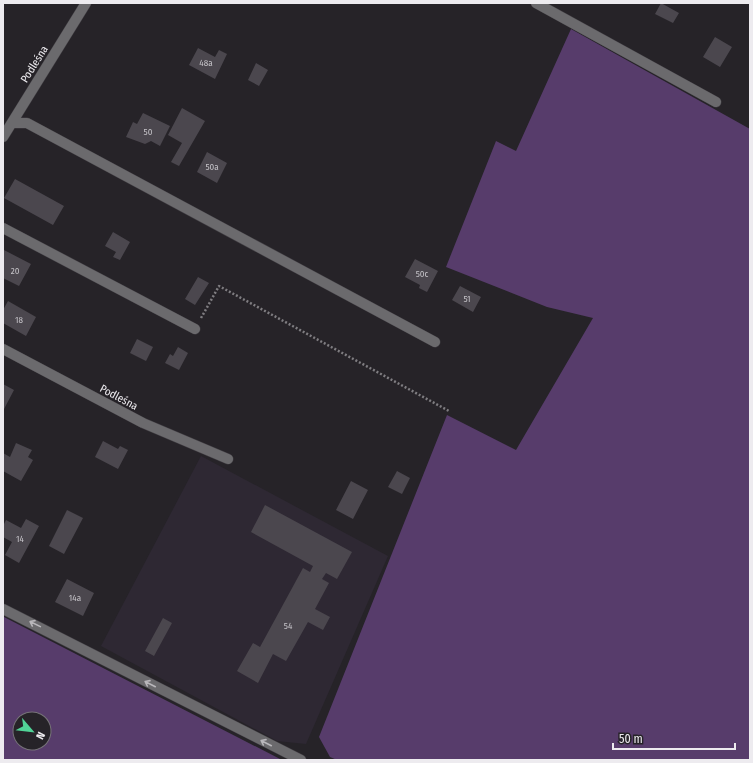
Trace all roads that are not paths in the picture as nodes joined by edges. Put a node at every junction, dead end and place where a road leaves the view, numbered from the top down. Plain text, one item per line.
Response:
1 (86, 3) edge
2 (536, 3) edge
3 (716, 102) dead end
4 (12, 123) junction
5 (3, 137) edge
6 (3, 228) edge
7 (196, 329) road end
8 (435, 342) dead end
9 (3, 349) edge
10 (228, 459) dead end
11 (3, 608) edge
12 (301, 760) edge

1 - 4 street, Podleśna
2 - 3 street
4 - 5 street, Podleśna
4 - 8 street
6 - 7 street
9 - 10 street, Podleśna
12 -> 11 street

